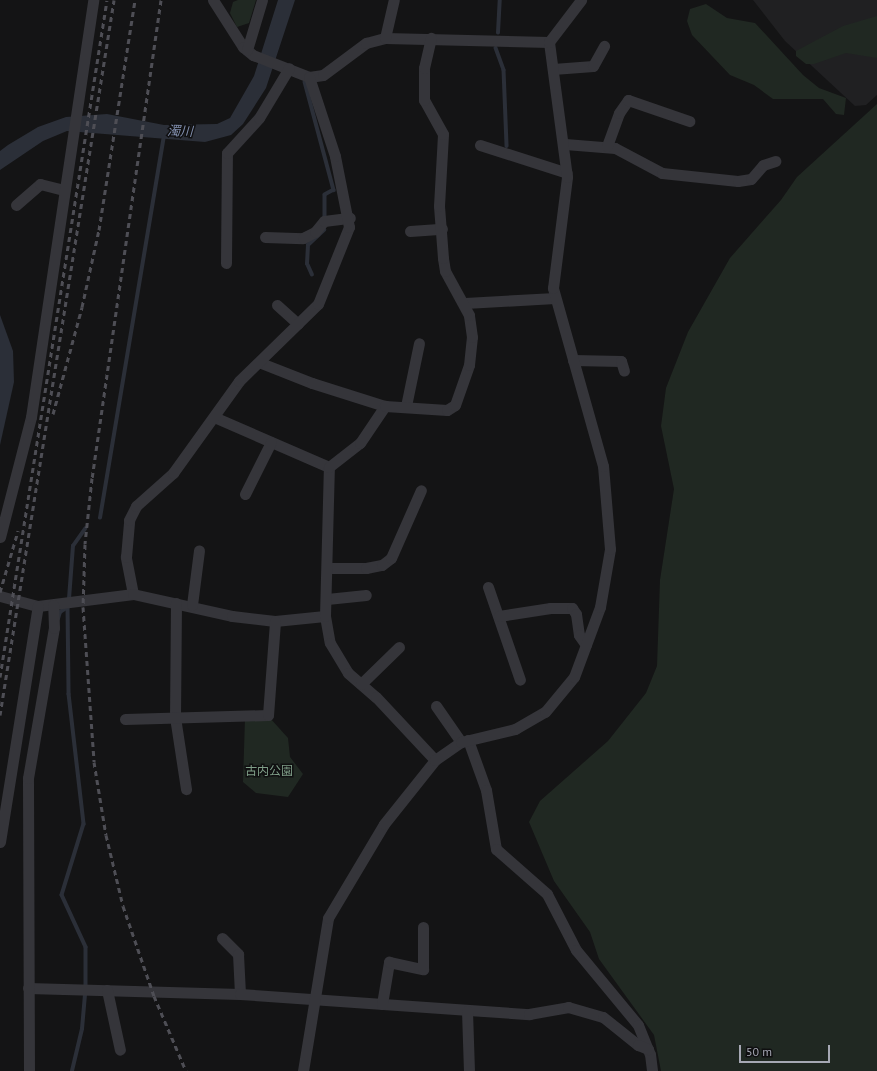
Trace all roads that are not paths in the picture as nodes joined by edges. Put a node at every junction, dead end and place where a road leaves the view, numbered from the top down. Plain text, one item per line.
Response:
1 (93, 0) edge
2 (213, 0) edge
3 (262, 0) edge
4 (394, 0) edge
5 (578, 2) edge
6 (385, 38) junction
7 (431, 38) junction
8 (549, 42) junction
9 (604, 46) dead end
10 (250, 52) junction
11 (286, 67) junction
12 (554, 69) junction
13 (309, 77) junction
14 (689, 121) dead end
15 (565, 144) junction
16 (480, 145) dead end
17 (607, 146) junction
18 (775, 161) dead end
19 (567, 173) junction
20 (64, 190) junction
21 (16, 205) dead end
22 (350, 218) junction
23 (442, 229) junction
24 (410, 231) dead end
25 (265, 237) dead end
26 (226, 263) dead end
27 (555, 298) junction
28 (465, 302) junction
29 (277, 305) dead end
30 (298, 324) junction
31 (419, 343) dead end
32 (574, 360) junction
33 (261, 363) junction
34 (624, 370) dead end
35 (385, 406) junction
36 (406, 406) junction
37 (214, 417) junction
38 (271, 442) junction
39 (329, 467) junction
40 (421, 490) dead end
41 (245, 494) dead end
42 (0, 537) edge
43 (199, 550) dead end
44 (327, 568) junction
45 (488, 587) dead end
46 (133, 594) junction
47 (366, 595) dead end
48 (0, 596) edge
49 (327, 599) junction
50 (176, 603) junction
51 (53, 605) junction
52 (192, 605) junction
53 (38, 606) junction
54 (324, 616) junction
55 (499, 616) junction
56 (274, 620) junction
57 (586, 645) junction
58 (399, 648) dead end
59 (520, 680) dead end
60 (361, 684) junction
61 (436, 706) dead end
62 (175, 717) junction
63 (125, 719) dead end
64 (465, 741) junction
65 (435, 760) junction
66 (186, 789) dead end
67 (0, 842) edge
68 (423, 927) dead end
69 (222, 938) dead end
70 (28, 988) junction
71 (107, 990) junction
72 (240, 994) junction
73 (314, 1001) junction
74 (382, 1004) junction
75 (467, 1011) junction
76 (648, 1048) junction
77 (120, 1050) dead end
78 (29, 1071) edge
79 (303, 1071) edge
80 (469, 1071) edge
81 (652, 1071) edge

1 - 20 street
2 - 10 street
3 - 10 street
4 - 6 street
5 - 8 street
6 - 7 street
6 - 13 street
7 - 8 street
7 - 23 street
8 - 12 street
9 - 12 street
10 - 11 street
11 - 13 street
11 - 26 street
12 - 15 street
13 - 22 street
14 - 17 street
15 - 17 street
15 - 19 street
16 - 19 street
17 - 18 street
19 - 27 street
20 - 21 street
20 - 42 street
22 - 25 street
22 - 30 street
23 - 24 street
23 - 28 street
27 - 28 street
27 - 32 street
28 - 36 street
29 - 30 street
30 - 33 street
31 - 36 street
32 - 34 street
32 - 57 street
33 - 35 street
33 - 37 street
35 - 36 street
35 - 39 street
37 - 38 street
37 - 46 street
38 - 39 street
38 - 41 street
39 - 44 street
40 - 44 street
43 - 52 street
44 - 49 street
45 - 55 street
46 - 50 street
46 - 51 street
47 - 49 street
48 - 53 street
49 - 54 street
50 - 52 street
50 - 62 street
51 - 53 street
51 - 70 street
52 - 56 street
53 - 67 street
54 - 56 street
54 - 60 street
55 - 57 street
55 - 59 street
56 - 62 street
57 - 64 street
58 - 60 street
60 - 65 street
61 - 64 street
62 - 63 street
62 - 66 street
64 - 65 street
64 - 76 street
65 - 73 street
68 - 74 street
69 - 72 street
70 - 71 street
70 - 78 street
71 - 72 street
71 - 77 street
72 - 73 street
73 - 74 street
73 - 79 street
74 - 75 street
75 - 76 street
75 - 80 street
76 - 81 street

